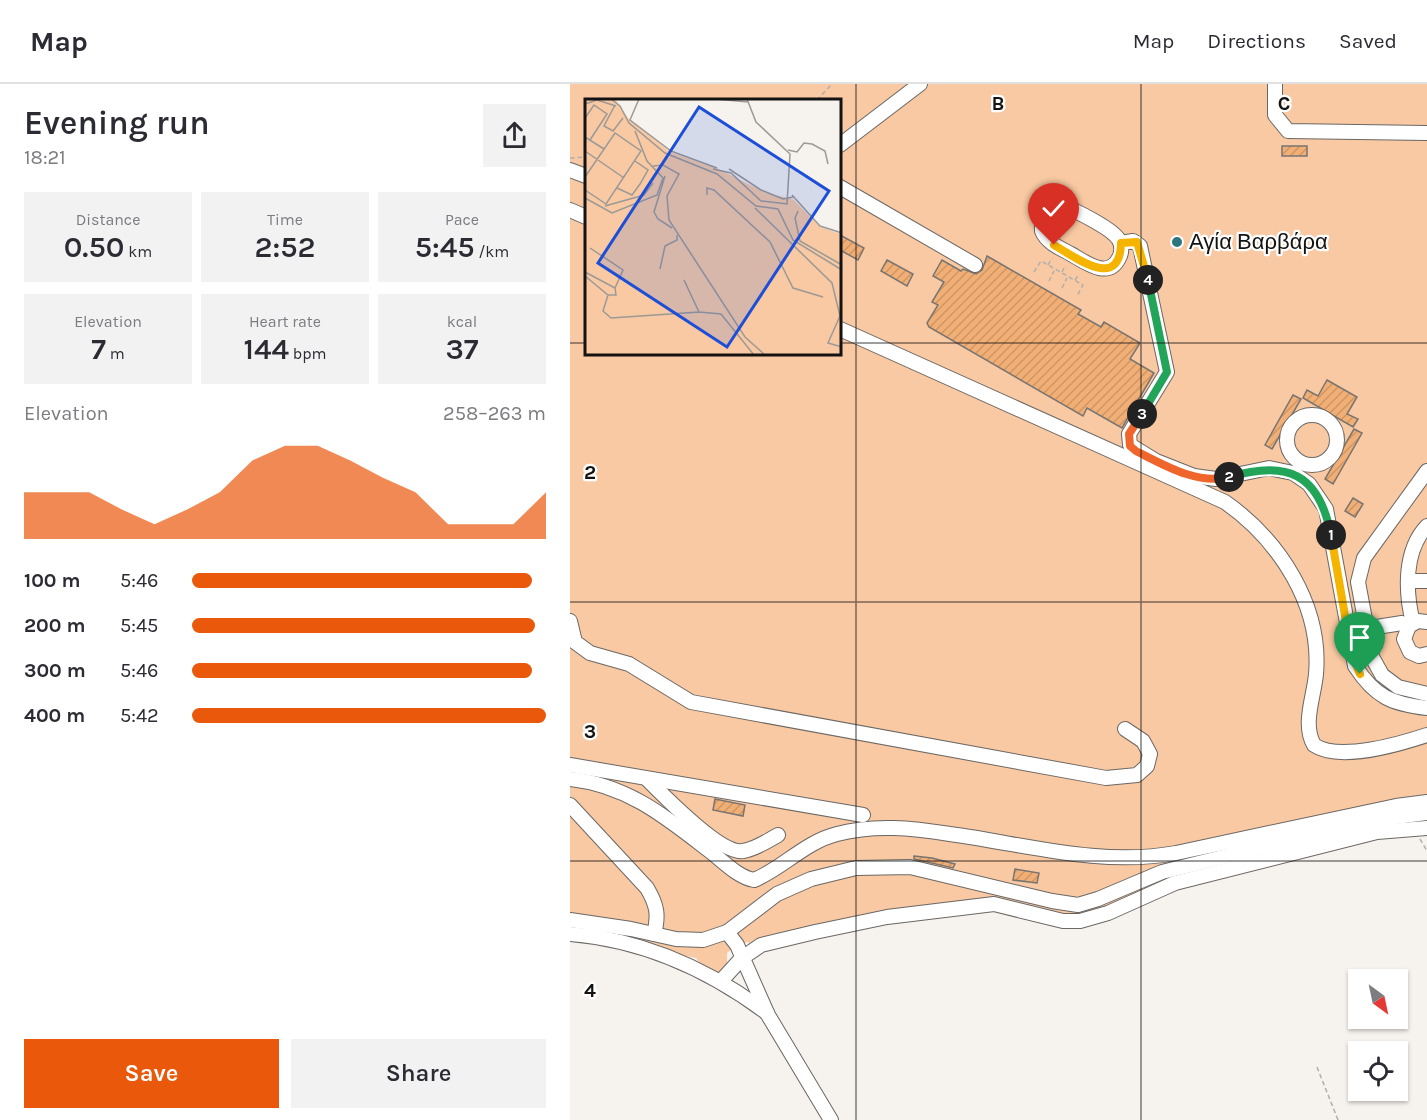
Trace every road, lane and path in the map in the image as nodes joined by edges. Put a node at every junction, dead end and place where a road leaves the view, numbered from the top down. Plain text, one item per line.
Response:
1 (832, 84) edge
2 (920, 84) edge
3 (1275, 84) edge
4 (818, 99) edge
5 (1427, 133) edge
6 (842, 143) edge
7 (585, 157) edge
8 (570, 158) edge
9 (570, 170) edge
10 (585, 176) edge
11 (842, 188) edge
12 (570, 210) edge
13 (585, 218) edge
14 (1121, 243) junction
15 (1052, 258) dead end
16 (975, 266) dead end
17 (1048, 266) junction
18 (1065, 266) dead end
19 (1055, 270) junction
20 (1034, 272) dead end
21 (1061, 273) junction
22 (1079, 274) dead end
23 (1068, 277) junction
24 (1049, 281) dead end
25 (1075, 281) junction
26 (1062, 288) dead end
27 (1077, 296) dead end
28 (842, 330) edge
29 (1427, 471) edge
30 (1427, 526) edge
31 (1409, 581) junction
32 (1427, 581) edge
33 (570, 621) edge
34 (1416, 623) edge
35 (1367, 628) junction
36 (1347, 633) junction
37 (1427, 654) edge
38 (1427, 694) edge
39 (1427, 708) edge
40 (1125, 729) dead end
41 (1427, 735) edge
42 (570, 765) edge
43 (570, 779) edge
44 (646, 779) junction
45 (1427, 802) edge
46 (570, 805) edge
47 (1427, 813) edge
48 (863, 815) dead end
49 (1427, 828) edge
50 (778, 835) dead end
51 (570, 920) edge
52 (727, 932) junction
53 (570, 934) edge
54 (654, 934) junction
55 (739, 952) junction
56 (721, 981) junction
57 (768, 1015) junction
58 (1317, 1067) dead end
59 (831, 1120) edge
60 (1338, 1120) edge

1 - 4 path
2 - 6 street
3 - 5 street
7 - 8 path
9 - 10 street
11 - 16 street
12 - 13 street
14 - 14 street
14 - 36 street
15 - 17 path
17 - 19 path
17 - 20 path
18 - 21 path
19 - 21 path
19 - 24 path
21 - 23 path
22 - 25 path
23 - 25 path
23 - 26 path
25 - 27 path
28 - 41 street
29 - 35 street
30 - 31 street
31 - 32 street
31 - 34 street
33 - 40 street
34 - 35 street
34 - 37 street
35 - 36 street
35 - 38 street
36 - 39 street
42 - 44 street
43 - 45 street
44 - 48 street
44 - 50 street
46 - 54 street
47 - 52 street
49 - 55 street
51 - 54 street
52 - 54 street
52 - 55 street
53 - 56 street
55 - 56 street
55 - 57 street
56 - 57 street
57 - 59 street
58 - 60 path

